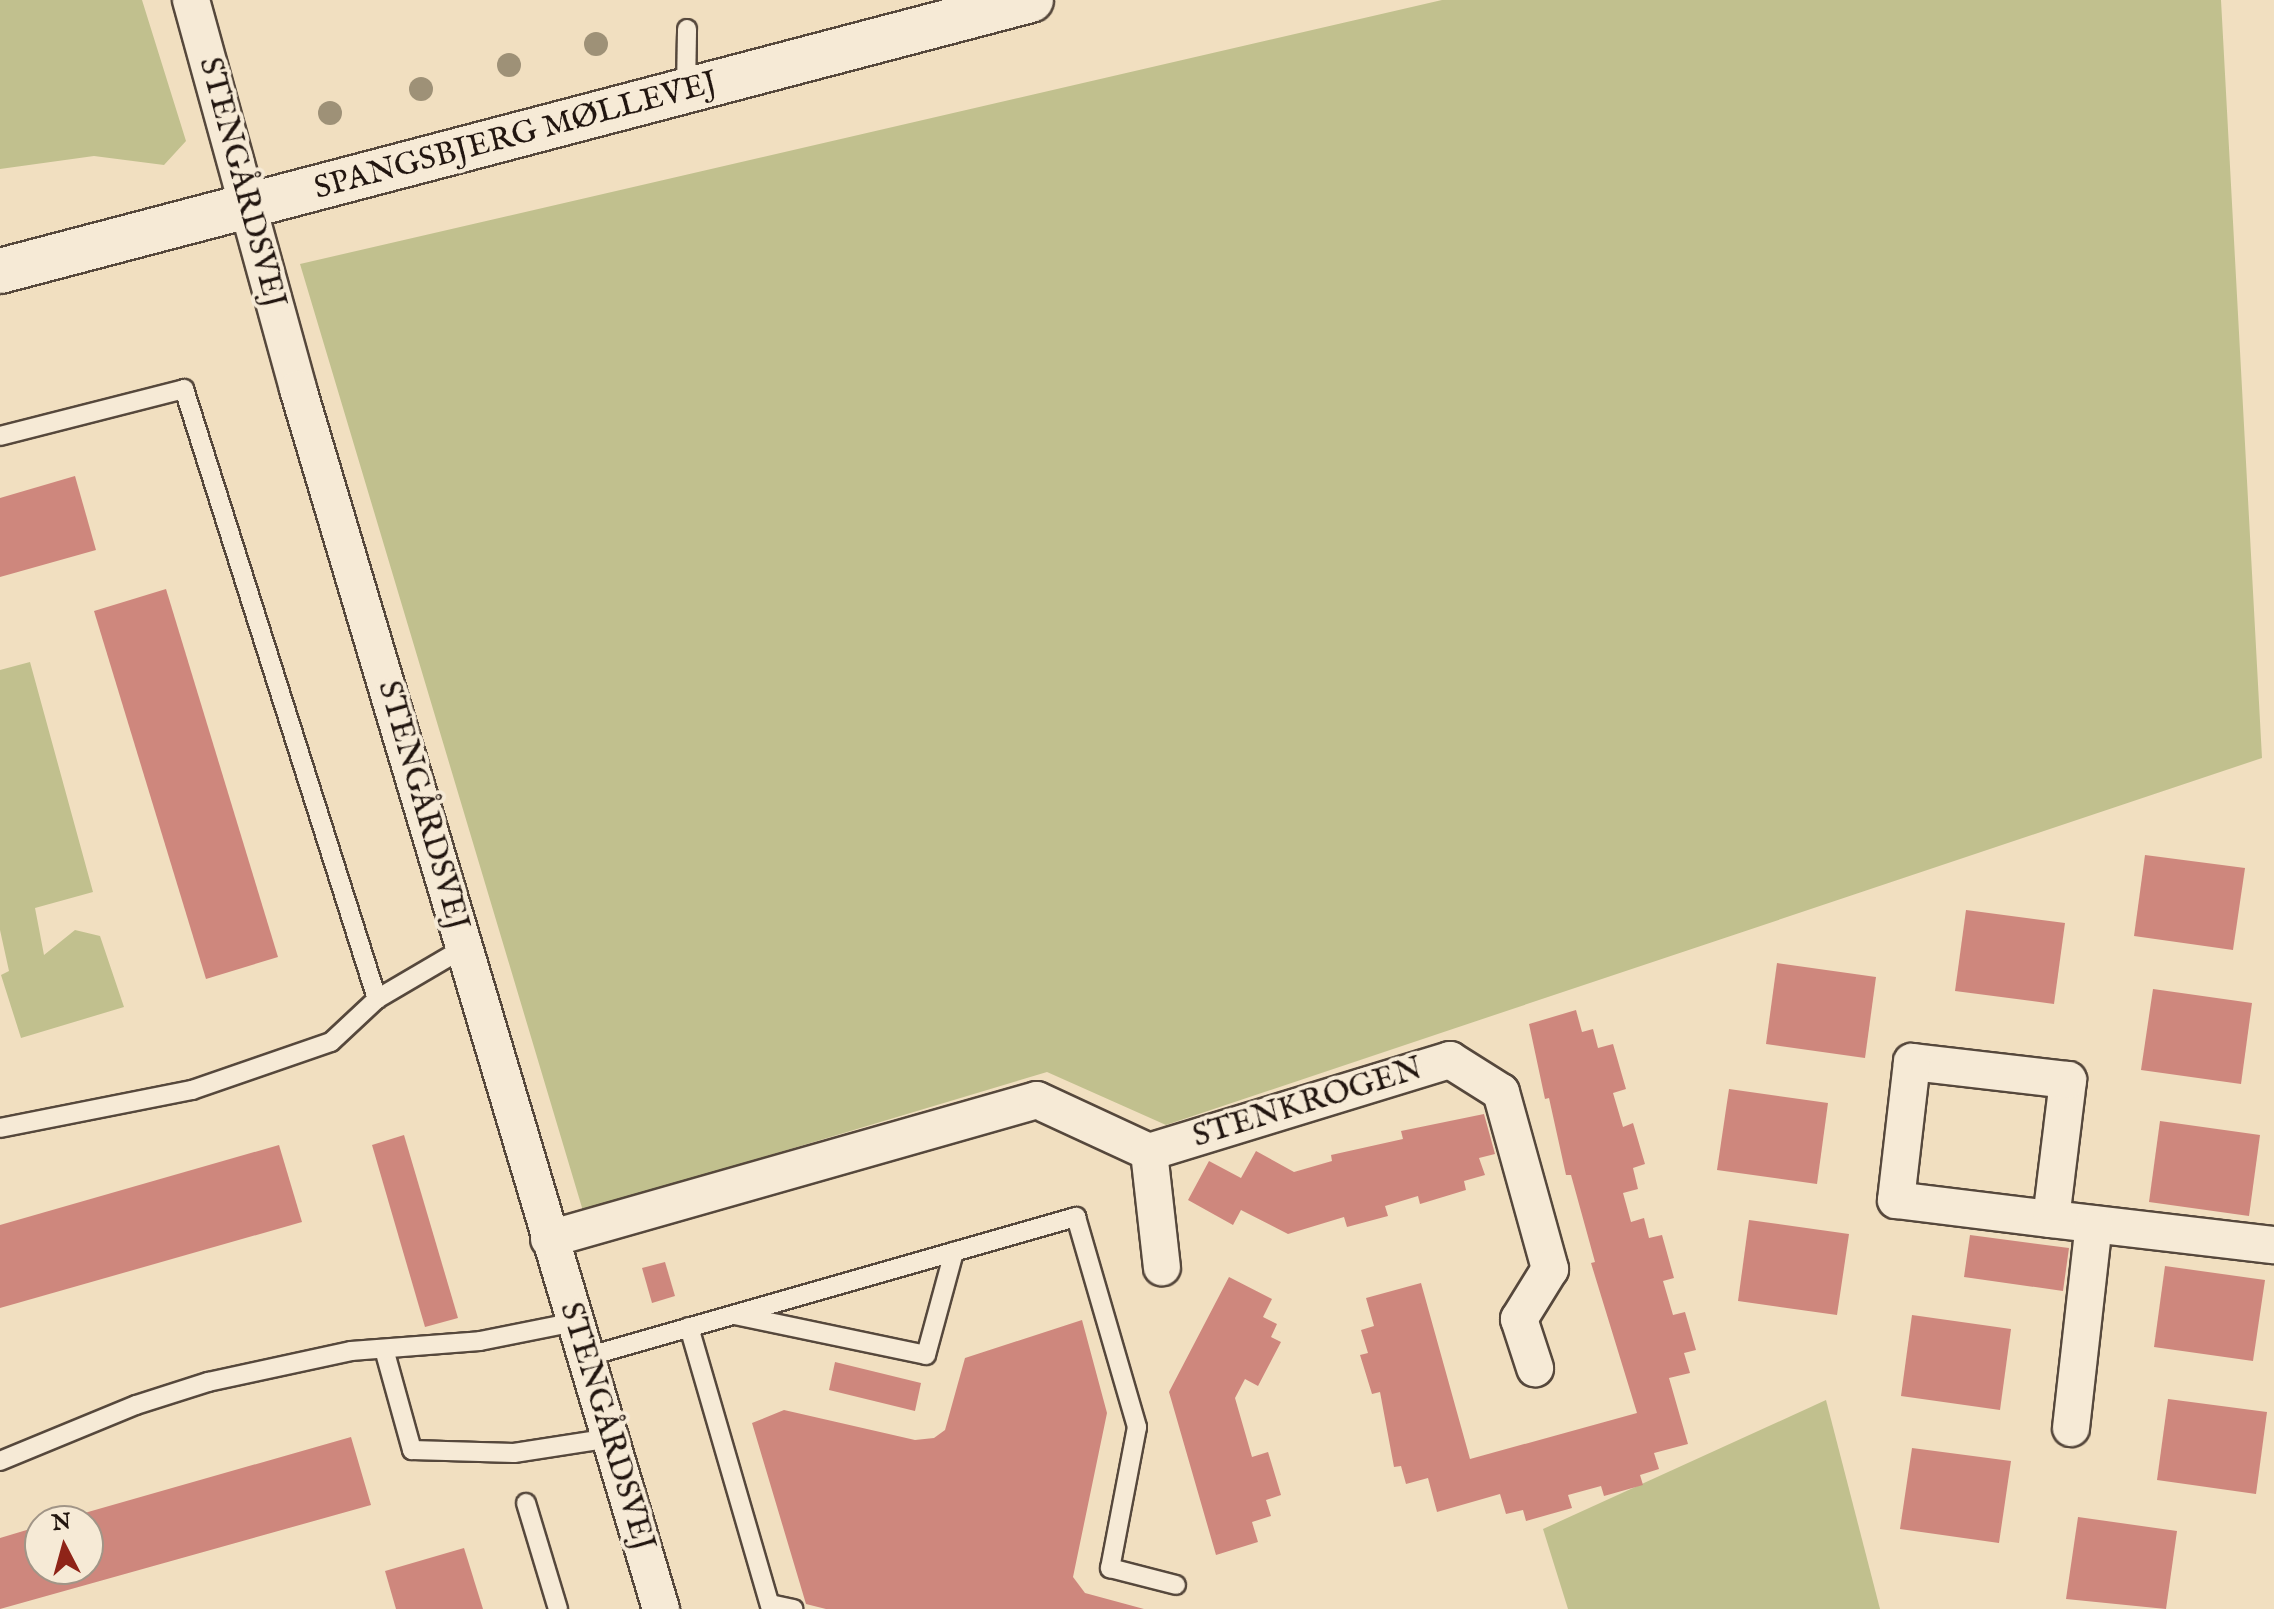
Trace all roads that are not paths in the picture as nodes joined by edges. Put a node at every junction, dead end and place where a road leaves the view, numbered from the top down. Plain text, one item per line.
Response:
1 (191, 0) edge
2 (1031, 0) edge
3 (687, 29) dead end
4 (686, 92) junction
5 (247, 209) junction
6 (0, 271) edge
7 (0, 436) edge
8 (464, 948) junction
9 (377, 999) junction
10 (0, 1128) edge
11 (1149, 1152) junction
12 (2051, 1219) junction
13 (2094, 1224) junction
14 (549, 1239) junction
15 (2274, 1245) edge
16 (954, 1252) junction
17 (1162, 1267) dead end
18 (732, 1315) junction
19 (575, 1322) junction
20 (689, 1327) junction
21 (384, 1349) junction
22 (586, 1357) junction
23 (1535, 1368) dead end
24 (2071, 1428) dead end
25 (611, 1438) junction
26 (0, 1461) edge
27 (526, 1503) dead end
28 (1176, 1585) dead end
29 (771, 1606) edge
30 (558, 1609) edge
31 (661, 1609) edge
32 (793, 1609) edge

1 - 5 street, STENGÅRDSVEJ
2 - 4 street, SPANGSBJERG MØLLEVEJ
3 - 4 lane
4 - 5 street, SPANGSBJERG MØLLEVEJ
5 - 6 street, SPANGSBJERG MØLLEVEJ
5 - 8 street, STENGÅRDSVEJ
7 - 9 lane
8 - 9 lane
8 - 14 street, STENGÅRDSVEJ
9 - 10 lane
11 - 14 street, STENKROGEN
11 - 17 street, STENKROGEN
11 - 23 street, STENKROGEN
12 - 12 street
12 - 13 street
13 - 15 street
13 - 24 street
14 - 19 street, STENGÅRDSVEJ
16 - 18 lane
16 - 18 lane
16 - 28 lane
18 - 20 lane
19 - 21 lane
19 - 22 street, STENGÅRDSVEJ
20 - 22 lane
20 - 29 lane
21 - 25 lane
21 - 26 lane
22 - 25 street, STENGÅRDSVEJ
25 - 31 street, STENGÅRDSVEJ
27 - 30 lane
29 - 32 lane

